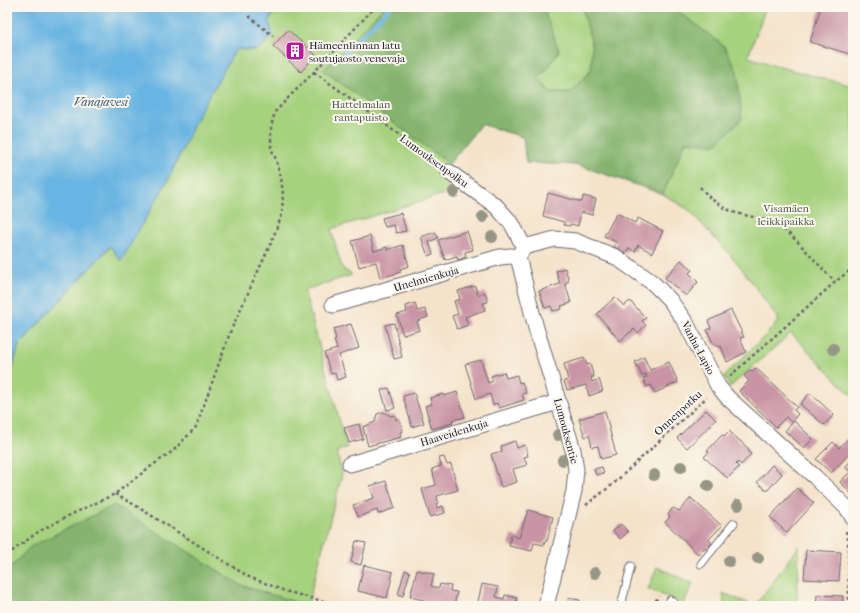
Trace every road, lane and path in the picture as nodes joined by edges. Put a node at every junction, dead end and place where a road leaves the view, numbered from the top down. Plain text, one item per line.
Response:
1 (375, 7) edge
2 (249, 16) dead end
3 (274, 36) dead end
4 (314, 72) junction
5 (449, 172) joint
6 (700, 187) dead end
7 (521, 252) junction
8 (853, 268) edge
9 (835, 282) junction
10 (333, 305) dead end
11 (718, 386) junction
12 (558, 402) junction
13 (350, 464) dead end
14 (115, 494) junction
15 (853, 518) edge
16 (566, 520) junction
17 (734, 523) dead end
18 (7, 555) edge
19 (701, 564) dead end
20 (631, 566) dead end
21 (670, 600) dead end
22 (348, 606) edge
23 (546, 606) edge
24 (621, 606) edge
25 (678, 606) edge

1 - 4 path
2 - 3 path
4 - 5 path, Lumouksenpolku
4 - 14 path
5 - 7 street, Lumouksenpolku
6 - 9 path
7 - 10 street, Unelmienkuja
7 - 11 street, Vanha-Lapio
7 - 12 street, Lumouksentie
8 - 9 path, Onnenpotku
9 - 11 path, Onnenpotku
11 - 15 street, Vanha-Lapio
11 - 16 path, Onnenpotku
12 - 13 street, Haaveidenkuja
12 - 16 street, Lumouksentie
14 - 18 path
14 - 22 path
16 - 23 street, Lumouksentie
17 - 19 lane
20 - 24 lane
21 - 25 lane

